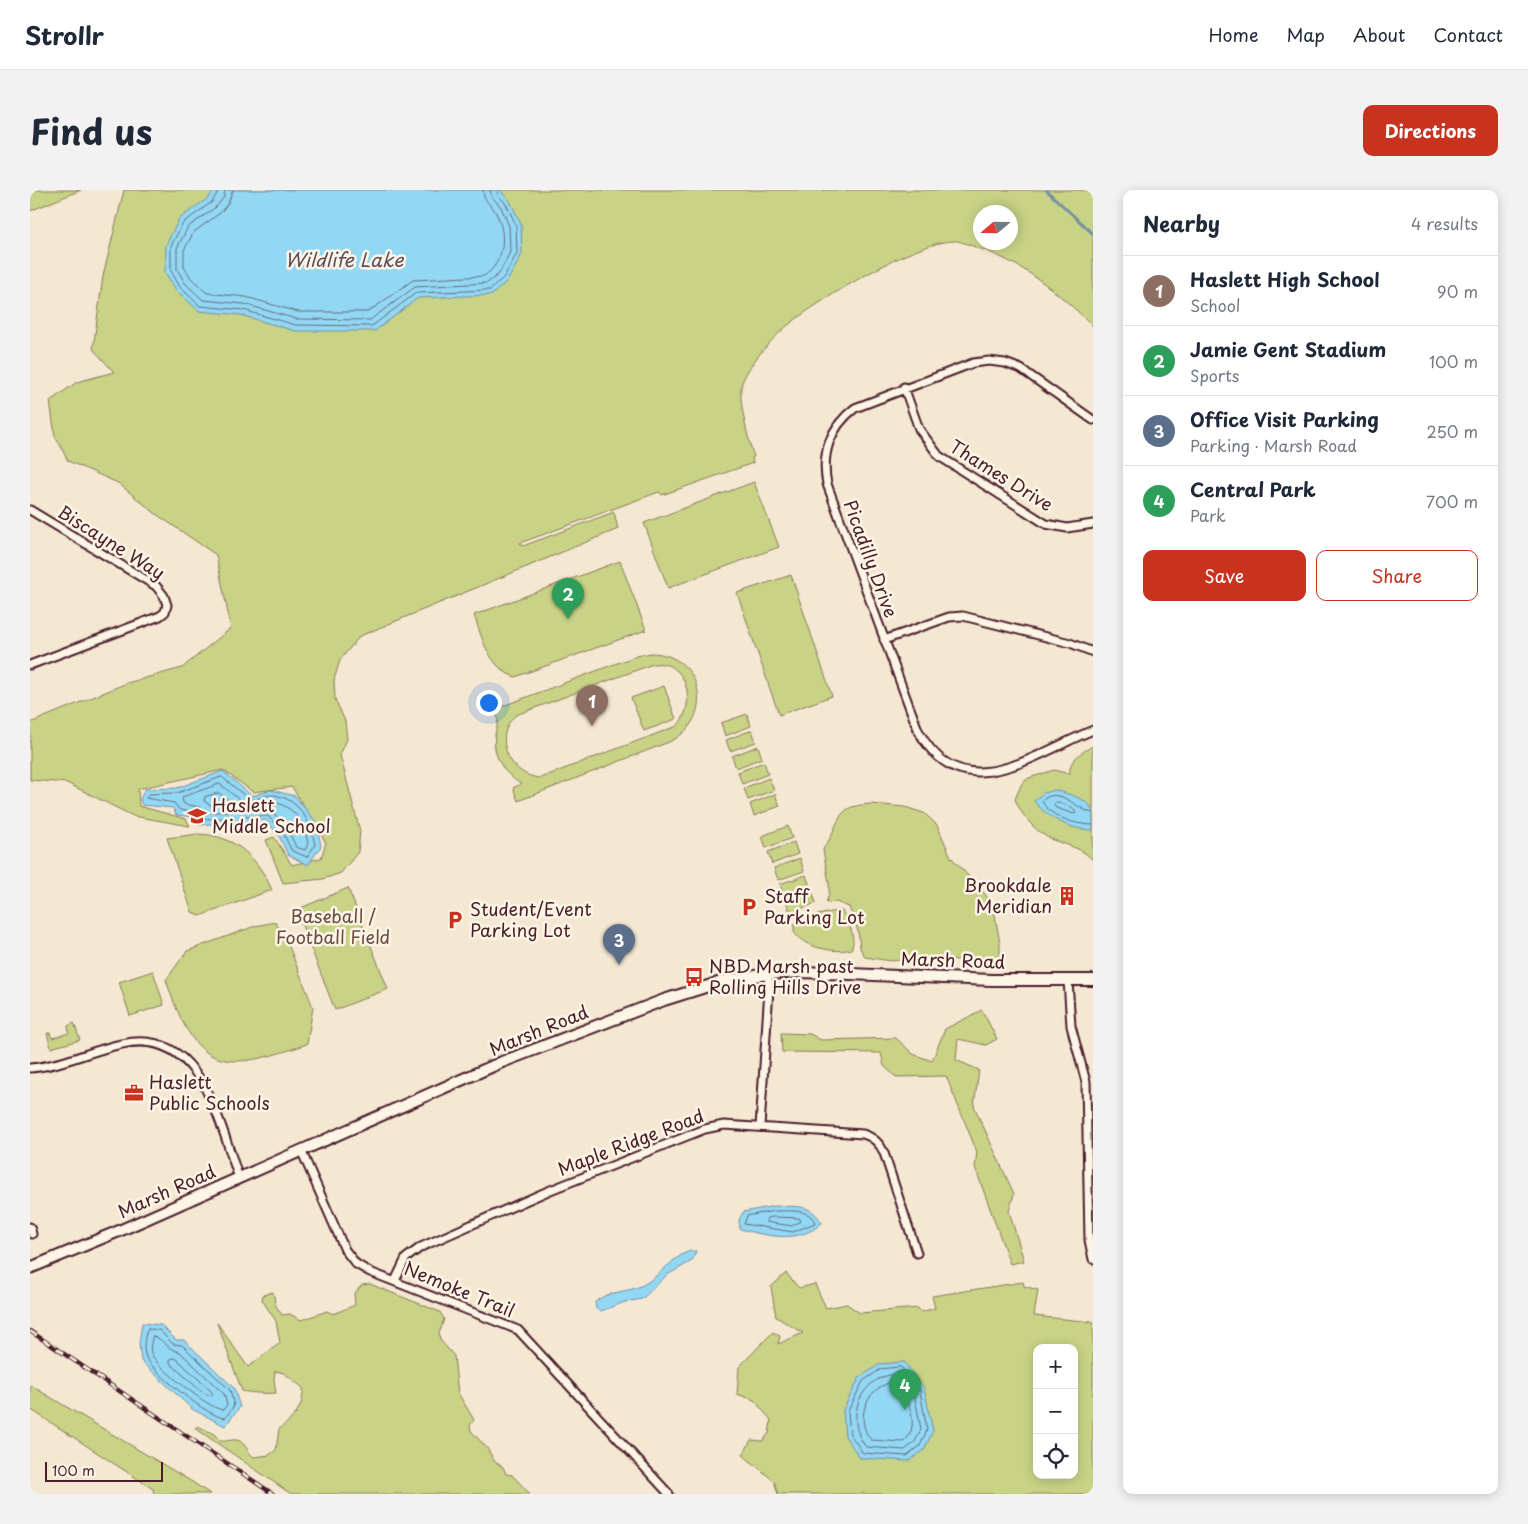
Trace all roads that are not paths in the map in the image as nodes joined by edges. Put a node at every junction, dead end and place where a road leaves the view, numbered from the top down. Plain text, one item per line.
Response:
1 (904, 387) junction
2 (1093, 420) edge
3 (30, 510) edge
4 (1093, 524) edge
5 (884, 640) junction
6 (1093, 652) edge
7 (30, 665) edge
8 (1093, 730) edge
9 (768, 974) junction
10 (1068, 980) junction
11 (1093, 980) edge
12 (30, 1068) edge
13 (760, 1127) junction
14 (301, 1150) junction
15 (239, 1178) junction
16 (1091, 1196) edge
17 (917, 1253) dead end
18 (1093, 1259) edge
19 (30, 1268) edge
20 (395, 1281) junction
21 (669, 1494) edge

1 - 2 street, Picadilly Drive
1 - 4 street, Thames Drive
1 - 5 street, Picadilly Drive
3 - 7 street, Biscayne Way
5 - 6 street
5 - 8 street, Picadilly Drive
9 - 10 main road, Marsh Road
9 - 13 street
9 - 14 main road, Marsh Road
10 - 11 main road, Marsh Road
10 - 16 street
12 - 15 street
13 - 17 street, Maple Ridge Road
13 - 20 street, Maple Ridge Road
14 - 15 main road, Marsh Road
14 - 20 street, Nemoke Trail
15 - 19 main road, Marsh Road
16 - 18 street
20 - 21 street, Nemoke Trail

